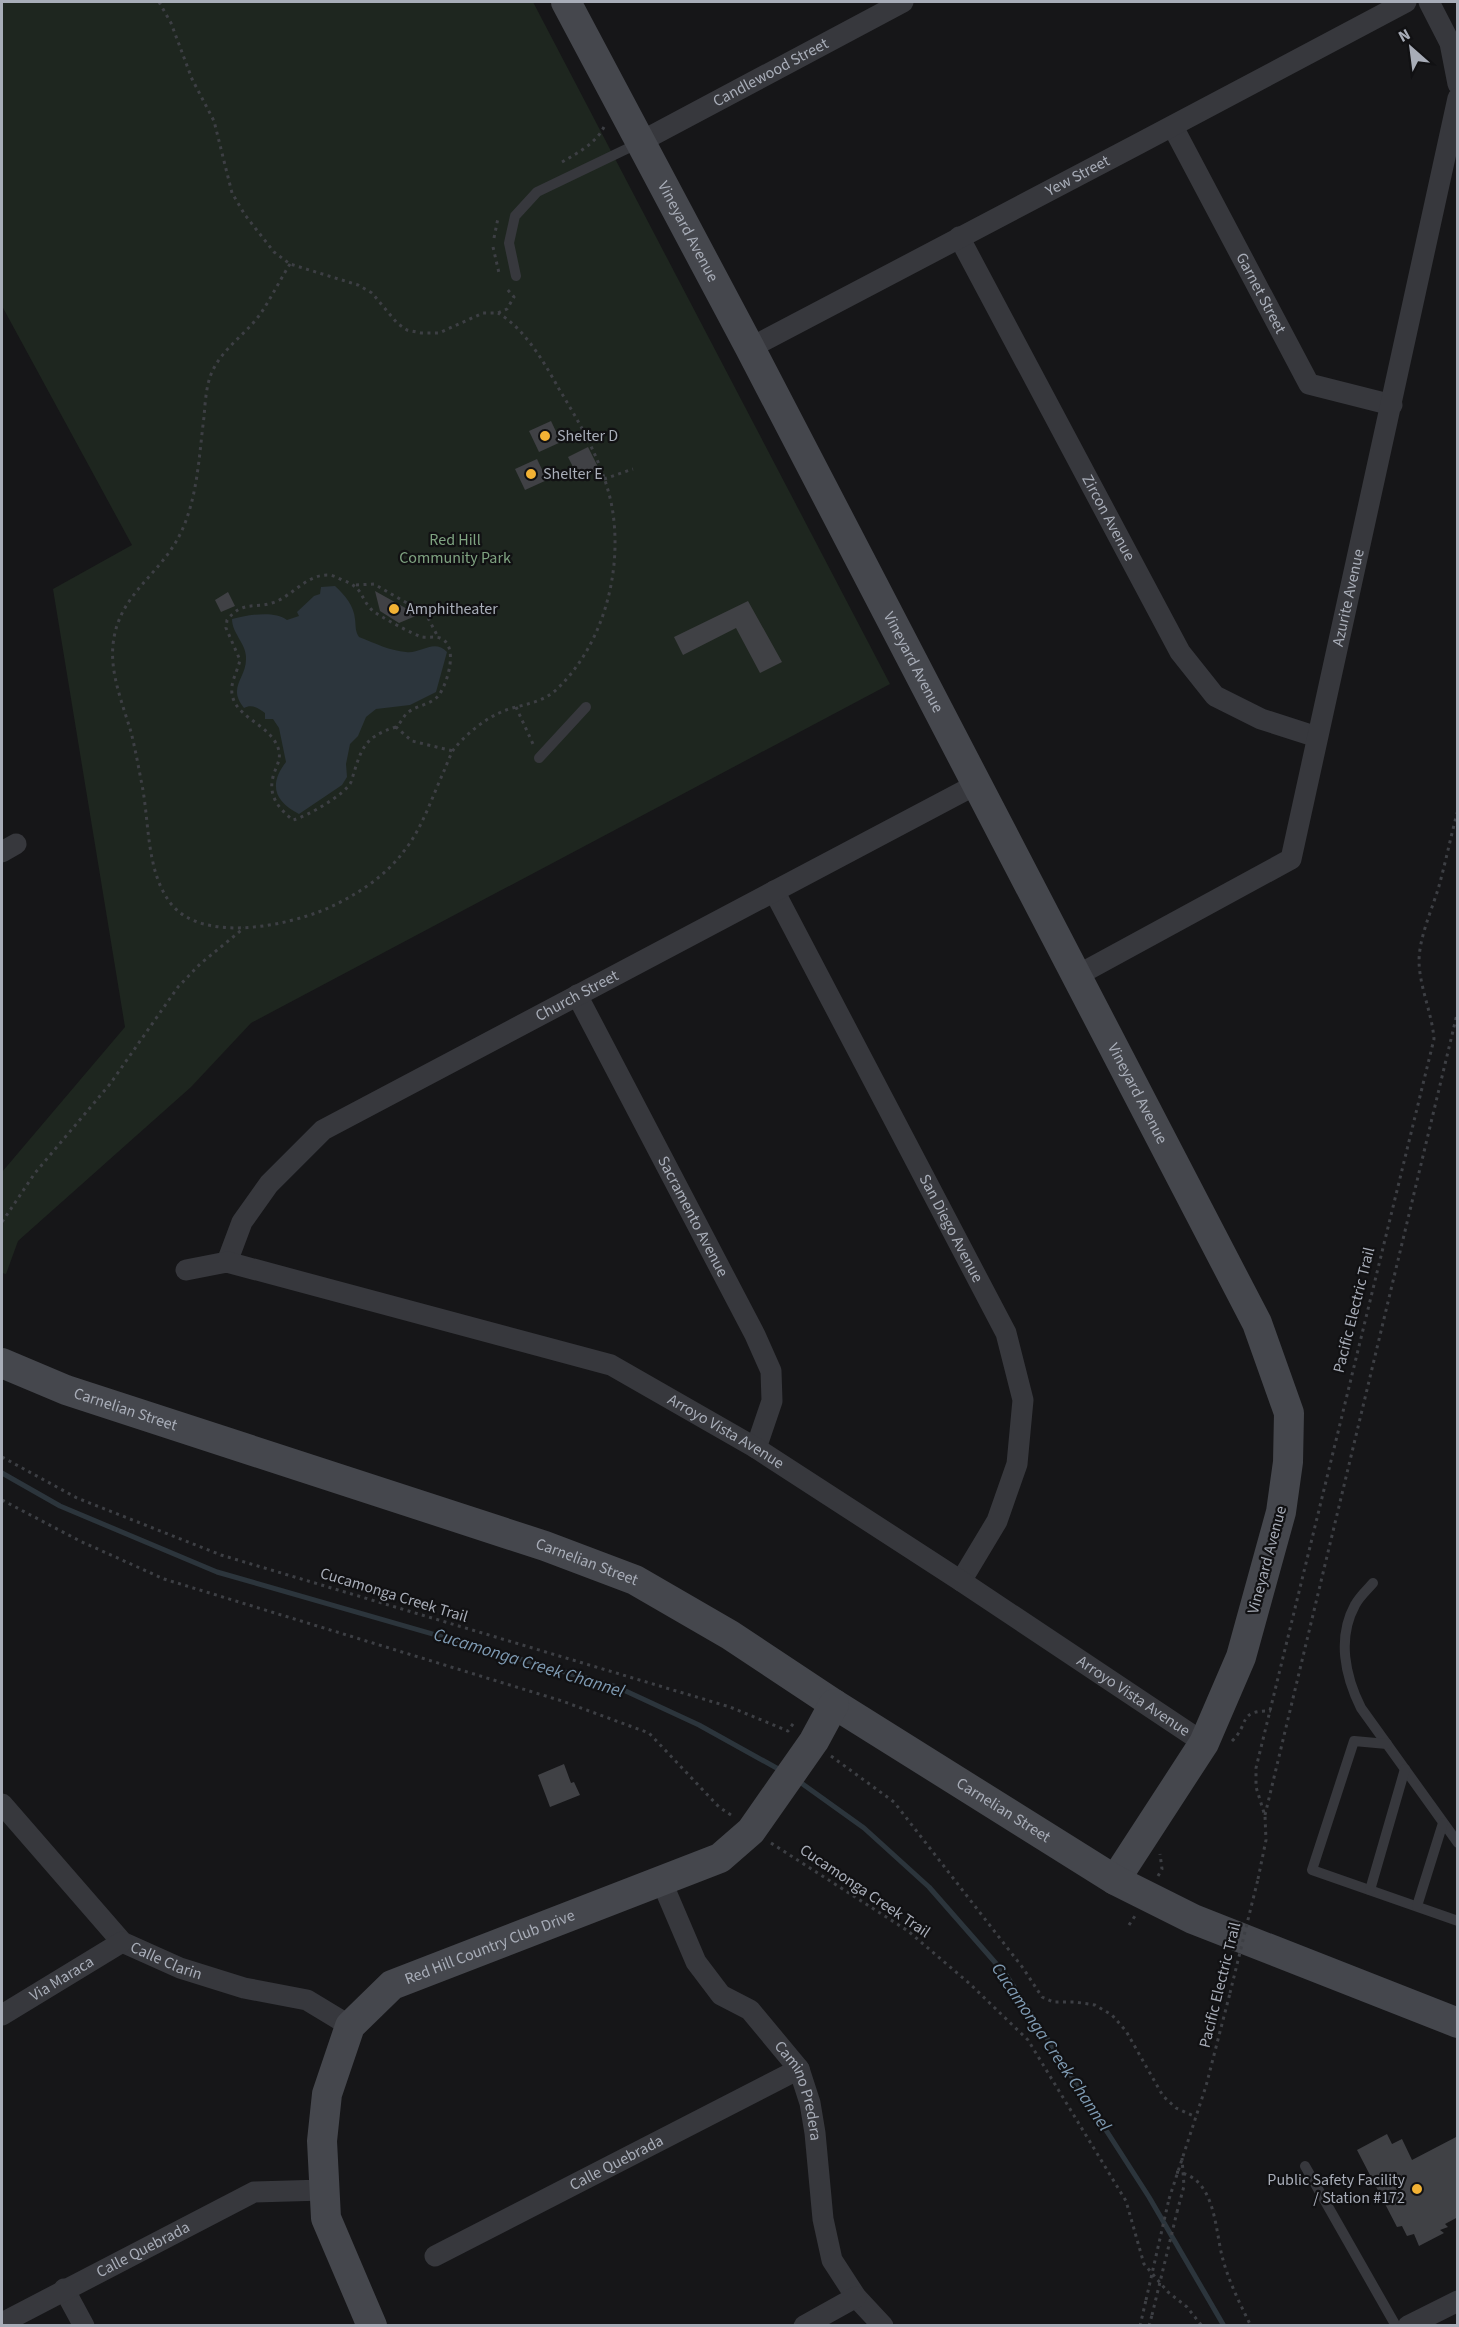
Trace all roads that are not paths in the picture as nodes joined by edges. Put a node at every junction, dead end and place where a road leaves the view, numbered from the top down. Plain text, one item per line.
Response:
1 (566, 2) edge
2 (903, 2) edge
3 (1406, 2) edge
4 (1429, 2) edge
5 (867, 10) edge
6 (1458, 84) edge
7 (1458, 98) edge
8 (1173, 127) junction
9 (640, 142) junction
10 (959, 237) junction
11 (516, 276) dead end
12 (750, 348) junction
13 (1392, 405) junction
14 (586, 707) dead end
15 (1317, 737) junction
16 (539, 758) road end
17 (977, 784) junction
18 (774, 891) junction
19 (1078, 975) junction
20 (577, 995) junction
21 (227, 1262) junction
22 (186, 1270) dead end
23 (2, 1363) edge
24 (756, 1448) junction
25 (961, 1581) junction
26 (1372, 1583) dead end
27 (834, 1704) junction
28 (1217, 1743) junction
29 (1387, 1744) junction
30 (1405, 1769) junction
31 (2, 1803) edge
32 (1443, 1823) junction
33 (1458, 1843) edge
34 (661, 1880) junction
35 (1115, 1880) junction
36 (1370, 1890) junction
37 (1416, 1906) junction
38 (1458, 1921) edge
39 (122, 1942) junction
40 (2, 2015) edge
41 (1458, 2023) edge
42 (350, 2026) junction
43 (799, 2069) junction
44 (1305, 2166) dead end
45 (324, 2190) junction
46 (435, 2256) dead end
47 (64, 2289) junction
48 (856, 2297) junction
49 (1458, 2301) edge
50 (2, 2323) edge
51 (84, 2325) edge
52 (372, 2325) edge
53 (804, 2325) edge
54 (884, 2325) edge
55 (1396, 2325) edge
56 (1408, 2325) edge

1 - 9 street, Vineyard Avenue
2 - 5 street, Candlewood Street
3 - 8 street, Yew Street
4 - 6 street
5 - 9 street, Candlewood Street
7 - 13 street, Azurite Avenue
8 - 10 street, Yew Street
8 - 13 street, Garnet Street
9 - 11 lane
9 - 12 street, Vineyard Avenue
10 - 12 street, Yew Street
10 - 15 street, Zircon Avenue
12 - 17 street, Vineyard Avenue
13 - 15 street, Azurite Avenue
14 - 16 lane
15 - 19 street, Azurite Avenue
17 - 18 street, Church Street
17 - 19 street, Vineyard Avenue
18 - 20 street, Church Street
18 - 25 street, San Diego Avenue
19 - 28 street, Vineyard Avenue
20 - 21 street, Church Street
20 - 24 street, Sacramento Avenue
21 - 22 street, Arroyo Vista Avenue
21 - 24 street, Arroyo Vista Avenue
23 - 27 street, Carnelian Street
24 - 25 street, Arroyo Vista Avenue
25 - 28 street, Arroyo Vista Avenue
26 - 29 lane
27 - 34 street, Red Hill Country Club Drive
27 - 35 street, Carnelian Street
28 - 35 street, Vineyard Avenue
29 - 30 lane
29 - 36 lane
30 - 32 lane
30 - 36 lane
31 - 39 street, Calle Clarin
32 - 33 lane
32 - 37 lane
34 - 42 street, Red Hill Country Club Drive
34 - 43 street, Camino Predera
35 - 41 street
36 - 37 lane
37 - 38 lane
39 - 40 street, Via Maraca
39 - 42 street, Calle Clarin
42 - 45 street, Red Hill Country Club Drive
43 - 46 street, Calle Quebrada
43 - 48 street, Camino Predera
44 - 55 lane
45 - 47 street, Calle Quebrada
45 - 52 street, Red Hill Country Club Drive
47 - 50 street, Calle Quebrada
47 - 51 street
48 - 53 street
48 - 54 street, Camino Predera
49 - 56 street

